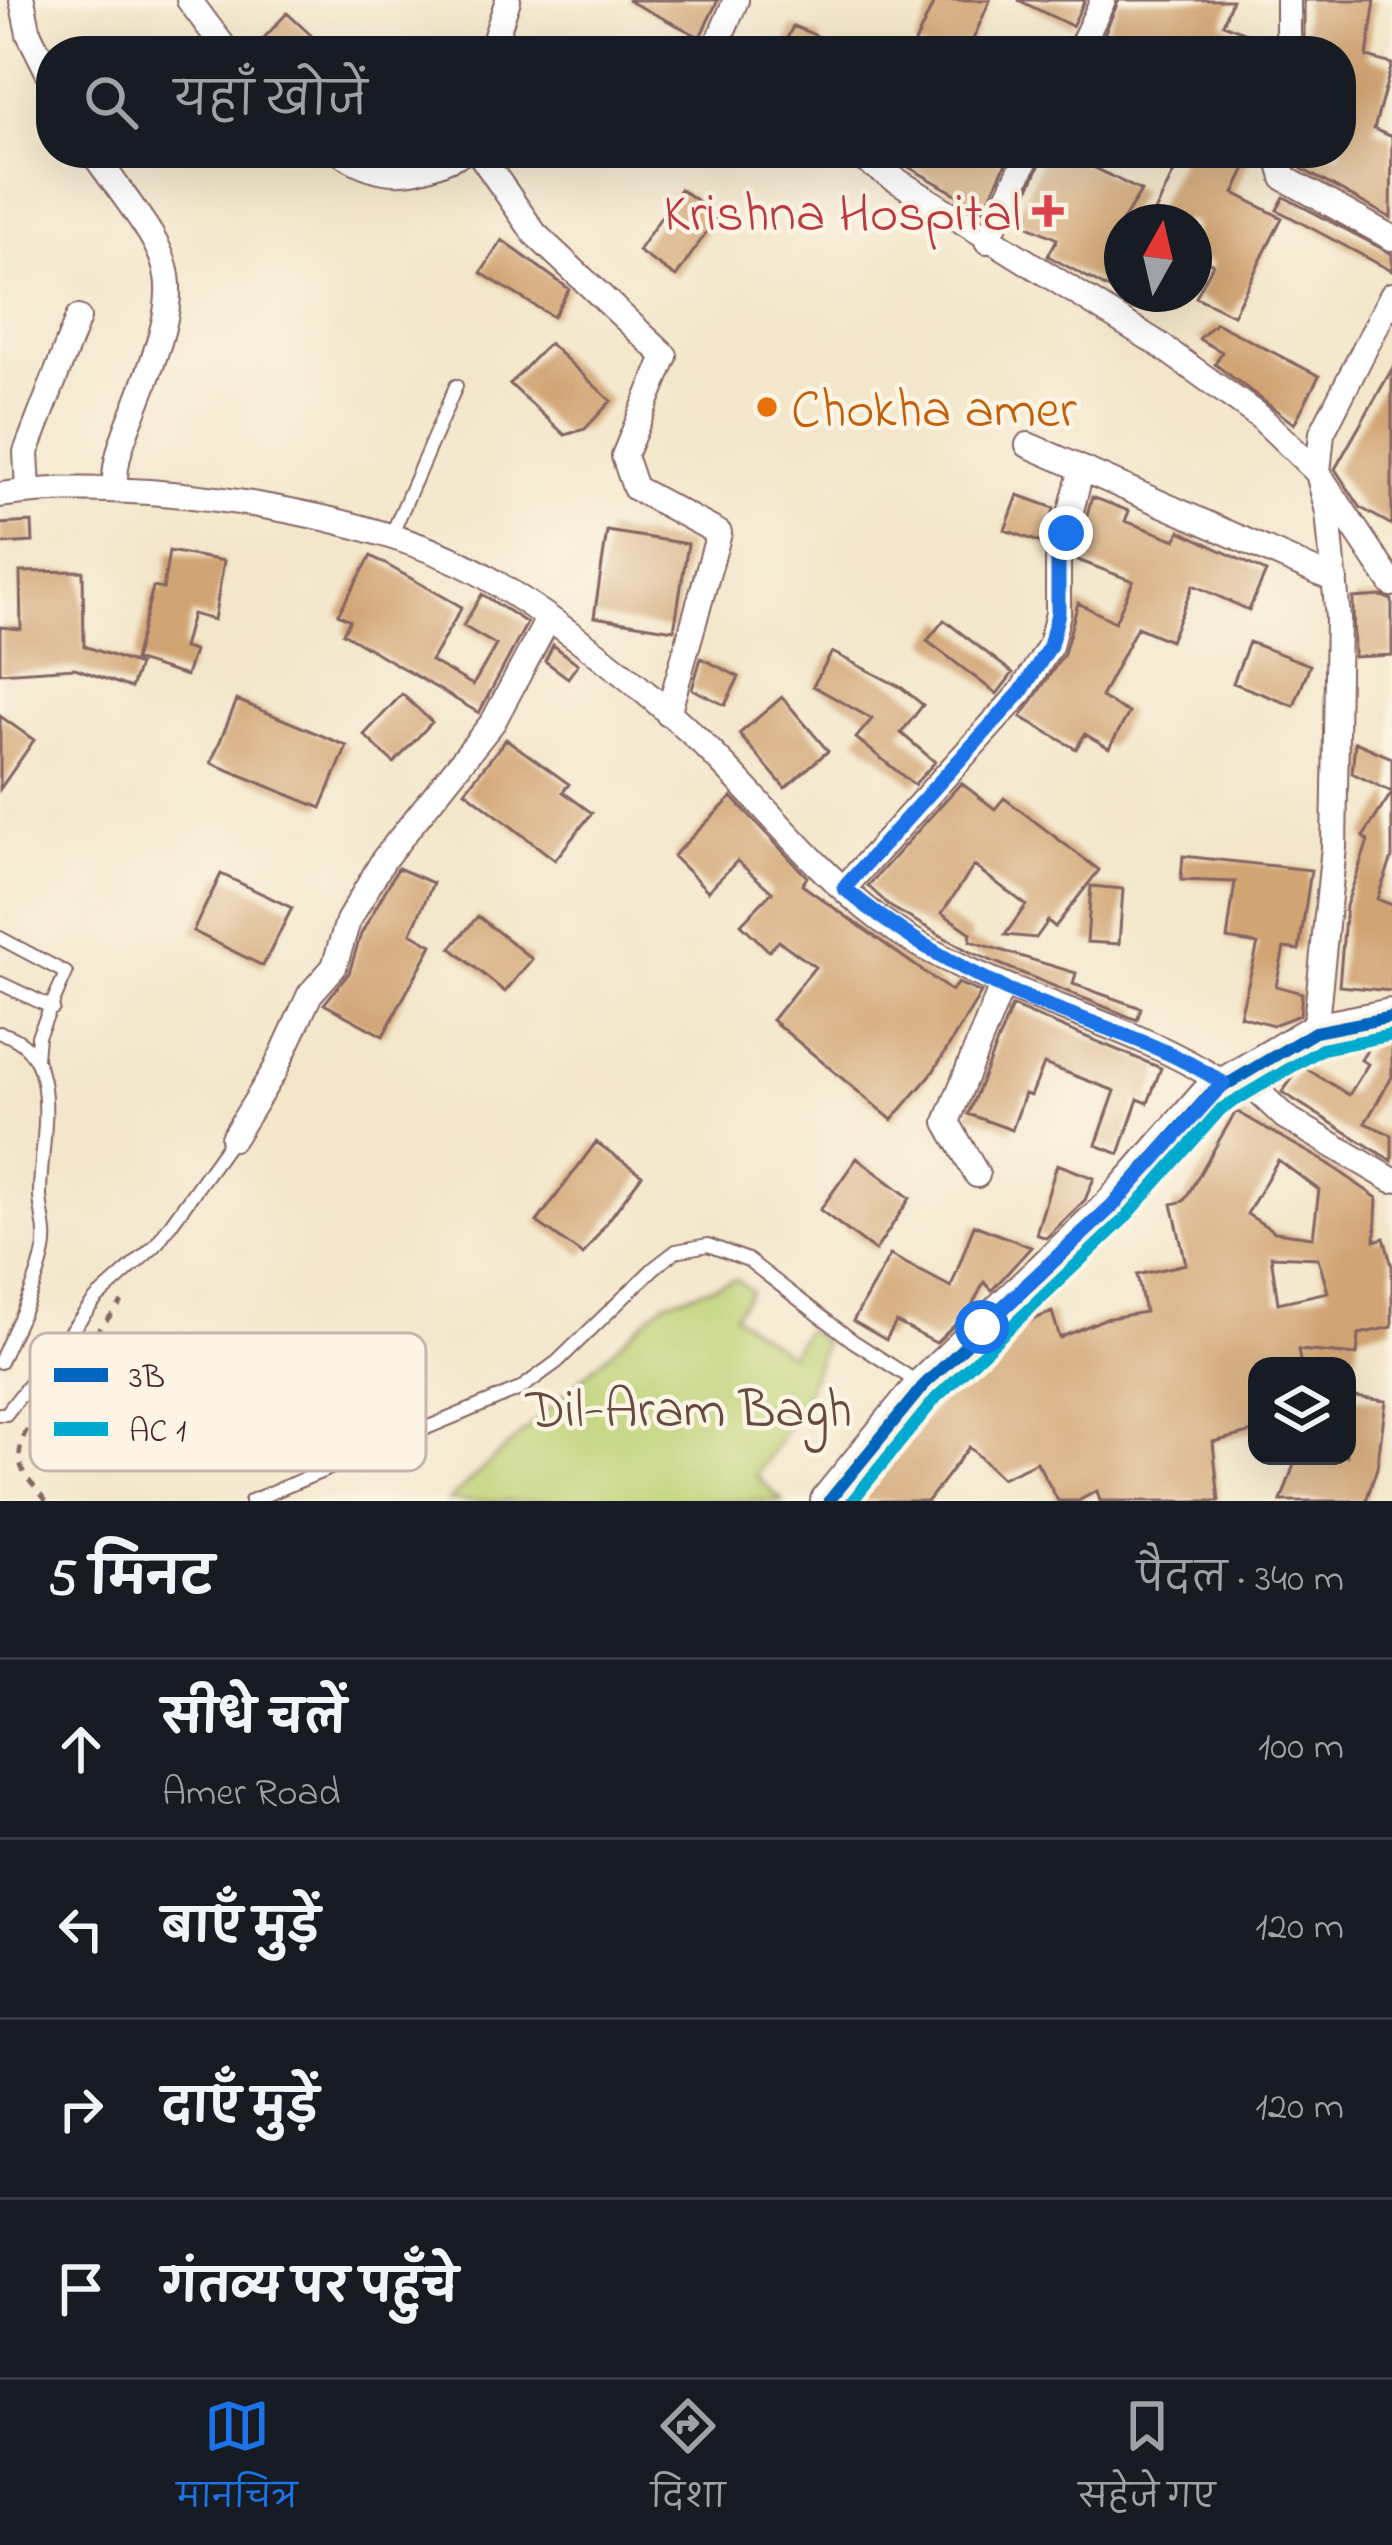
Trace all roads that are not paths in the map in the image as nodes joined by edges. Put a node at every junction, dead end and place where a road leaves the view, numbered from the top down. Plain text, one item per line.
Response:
1 (22, 0) edge
2 (189, 0) edge
3 (508, 0) edge
4 (736, 0) edge
5 (1102, 0) edge
6 (1288, 0) edge
7 (215, 36) edge
8 (496, 36) edge
9 (720, 36) edge
10 (1086, 36) edge
11 (1288, 36) edge
12 (36, 48) edge
13 (103, 168) edge
14 (368, 168) edge
15 (424, 168) edge
16 (489, 168) edge
17 (876, 168) edge
18 (1022, 168) edge
19 (1281, 168) edge
20 (1392, 238) edge
21 (987, 241) junction
22 (1392, 295) edge
23 (78, 318) dead end
24 (455, 386) dead end
25 (1028, 446) dead end
26 (1081, 472) junction
27 (1318, 473) junction
28 (116, 489) junction
29 (28, 491) junction
30 (0, 495) edge
31 (391, 536) junction
32 (1334, 580) junction
33 (1392, 584) edge
34 (547, 621) junction
35 (668, 714) junction
36 (844, 888) junction
37 (0, 938) edge
38 (0, 983) edge
39 (1003, 986) junction
40 (53, 1008) junction
41 (1392, 1017) edge
42 (1316, 1032) junction
43 (0, 1033) edge
44 (36, 1059) junction
45 (1231, 1078) junction
46 (233, 1138) joint
47 (977, 1175) dead end
48 (1392, 1180) edge
49 (69, 1333) edge
50 (0, 1363) edge
51 (30, 1383) edge
52 (923, 1385) junction
53 (0, 1414) edge
54 (426, 1428) edge
55 (323, 1471) edge
56 (251, 1501) edge
57 (829, 1501) edge

1 - 12 street
2 - 7 street
3 - 8 street
4 - 9 street
5 - 10 street
6 - 11 street
13 - 28 street
14 - 15 street
16 - 35 street
17 - 21 street
18 - 21 street
19 - 20 street
21 - 27 street
22 - 27 street
23 - 29 street
24 - 31 lane
25 - 26 street
26 - 32 street
26 - 36 street
27 - 32 street
27 - 33 street
28 - 29 street
28 - 31 street
29 - 30 street
31 - 34 street
32 - 42 street
34 - 35 street
34 - 46 street
35 - 36 street
36 - 39 street
37 - 40 lane
38 - 40 lane
39 - 45 street
39 - 47 street
40 - 44 lane
41 - 42 main road
42 - 45 main road
43 - 44 lane
44 - 50 lane
45 - 48 street
45 - 52 main road
46 - 49 lane
51 - 53 lane
52 - 54 lane
52 - 57 main road
55 - 56 lane

